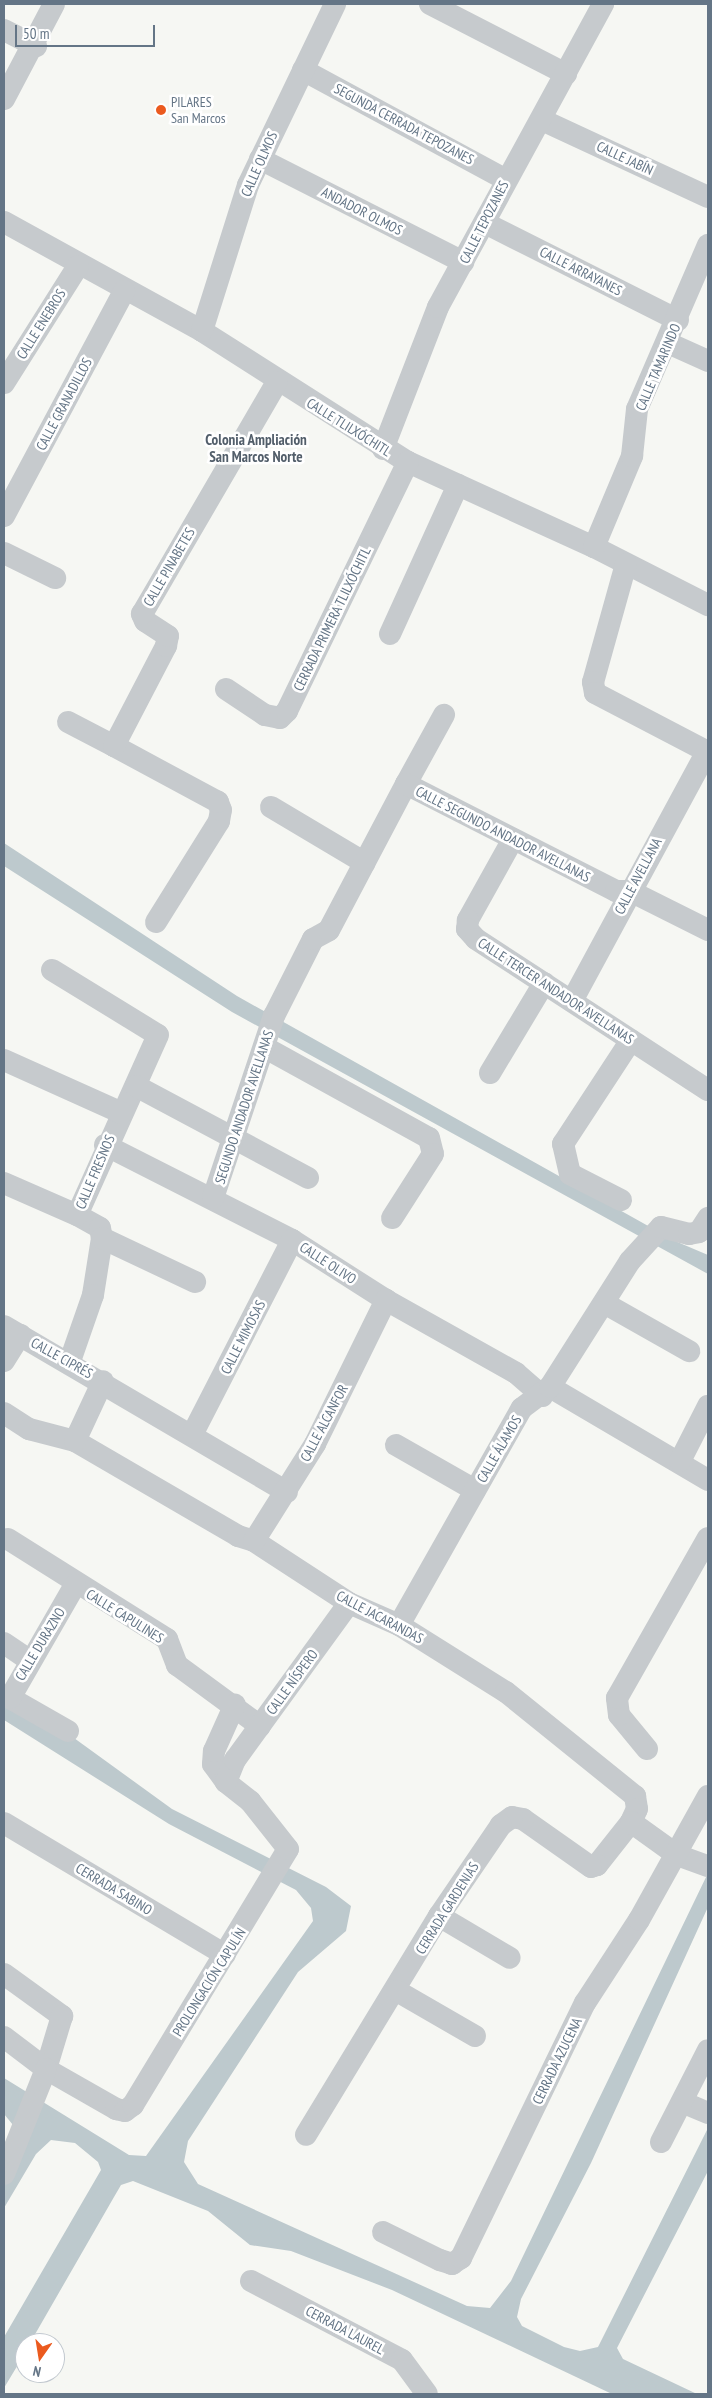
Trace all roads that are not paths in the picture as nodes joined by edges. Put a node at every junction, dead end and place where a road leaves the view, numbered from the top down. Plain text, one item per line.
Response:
1 (54, 4) edge
2 (335, 4) edge
3 (430, 4) edge
4 (603, 4) edge
5 (4, 30) edge
6 (36, 46) junction
7 (302, 70) junction
8 (566, 74) junction
9 (4, 99) edge
10 (542, 120) junction
11 (260, 159) junction
12 (505, 179) junction
13 (708, 197) edge
14 (4, 222) edge
15 (485, 223) junction
16 (708, 245) edge
17 (463, 262) junction
18 (78, 266) junction
19 (124, 291) junction
20 (678, 320) junction
21 (202, 331) junction
22 (668, 343) junction
23 (708, 361) edge
24 (277, 382) junction
25 (4, 383) edge
26 (383, 449) junction
27 (408, 462) junction
28 (458, 485) junction
29 (4, 516) edge
30 (594, 547) junction
31 (4, 553) edge
32 (626, 564) junction
33 (55, 578) dead end
34 (708, 604) edge
35 (390, 634) dead end
36 (226, 689) dead end
37 (444, 715) dead end
38 (68, 722) dead end
39 (114, 746) junction
40 (708, 752) edge
41 (406, 784) junction
42 (271, 807) dead end
43 (513, 839) junction
44 (365, 863) junction
45 (630, 891) junction
46 (156, 922) dead end
47 (708, 930) edge
48 (52, 970) dead end
49 (544, 983) junction
50 (572, 1001) junction
51 (274, 1016) joint
52 (631, 1040) junction
53 (265, 1043) junction
54 (4, 1060) edge
55 (490, 1073) dead end
56 (136, 1086) junction
57 (708, 1090) edge
58 (122, 1114) junction
59 (236, 1139) junction
60 (105, 1145) junction
61 (308, 1178) dead end
62 (4, 1183) edge
63 (213, 1198) junction
64 (621, 1200) dead end
65 (77, 1215) junction
66 (392, 1218) dead end
67 (708, 1218) edge
68 (102, 1238) junction
69 (292, 1240) junction
70 (195, 1282) dead end
71 (386, 1300) junction
72 (604, 1303) junction
73 (12, 1330) edge
74 (690, 1352) dead end
75 (4, 1361) edge
76 (70, 1361) junction
77 (103, 1381) junction
78 (546, 1391) junction
79 (708, 1406) edge
80 (4, 1413) edge
81 (193, 1433) junction
82 (75, 1441) junction
83 (396, 1445) dead end
84 (680, 1461) junction
85 (704, 1478) edge
86 (475, 1490) junction
87 (287, 1492) junction
88 (708, 1538) edge
89 (8, 1539) dead end
90 (254, 1541) junction
91 (75, 1585) junction
92 (349, 1603) junction
93 (399, 1625) junction
94 (4, 1644) edge
95 (30, 1660) junction
96 (234, 1704) junction
97 (260, 1726) junction
98 (68, 1731) dead end
99 (647, 1749) dead end
100 (226, 1782) junction
101 (708, 1796) edge
102 (631, 1822) junction
103 (4, 1823) edge
104 (677, 1855) junction
105 (707, 1865) edge
106 (439, 1916) junction
107 (224, 1955) junction
108 (510, 1958) dead end
109 (4, 1974) edge
110 (397, 1991) junction
111 (475, 2036) dead end
112 (4, 2037) edge
113 (708, 2050) edge
114 (46, 2069) junction
115 (682, 2102) junction
116 (708, 2113) edge
117 (306, 2135) dead end
118 (661, 2142) dead end
119 (14, 2143) edge
120 (4, 2174) edge
121 (383, 2232) dead end
122 (251, 2281) dead end
123 (427, 2394) edge

1 - 6 street
2 - 7 street, CALLE OLMOS
3 - 8 street
4 - 8 street, CALLE TEPOZANES
5 - 6 street
6 - 9 street
7 - 11 street, CALLE OLMOS
7 - 12 street, SEGUNDA CERRADA TEPOZANES
8 - 10 street, CALLE TEPOZANES
10 - 12 street, CALLE TEPOZANES
10 - 13 street, CALLE JABÍN
11 - 17 street, ANDADOR OLMOS
11 - 21 street, CALLE OLMOS
12 - 15 street, CALLE TEPOZANES
14 - 18 street, CALLE TLILXÓCHITL
15 - 17 street, CALLE TEPOZANES
15 - 20 street, CALLE ARRAYANES
16 - 20 street, CALLE TAMARINDO
17 - 26 street, CALLE TEPOZANES
18 - 19 street, CALLE TLILXÓCHITL
18 - 25 street, CALLE ENEBROS
19 - 21 street, CALLE TLILXÓCHITL
19 - 29 street, CALLE GRANADILLOS
20 - 22 street, CALLE TAMARINDO
21 - 24 street, CALLE TLILXÓCHITL
22 - 23 street
22 - 30 street, CALLE TAMARINDO
24 - 26 street, CALLE TLILXÓCHITL
24 - 39 street, CALLE PINABETES
26 - 27 street, CALLE TLILXÓCHITL
27 - 28 street, CALLE TLILXÓCHITL
27 - 36 street, CERRADA PRIMERA TLILXÓCHITL
28 - 30 street, CALLE TLILXÓCHITL
28 - 35 street
30 - 32 street, CALLE TLILXÓCHITL
31 - 33 street
32 - 34 street, CALLE TLILXÓCHITL
32 - 40 street
37 - 41 street
38 - 39 street
39 - 46 street
40 - 45 street, CALLE AVELLANA
41 - 43 street, CALLE SEGUNDO ANDADOR AVELLANAS
41 - 44 street, CALLE SEGUNDO ANDADOR AVELLANAS
42 - 44 street
43 - 45 street, CALLE SEGUNDO ANDADOR AVELLANAS
43 - 49 street, CALLE TERCER ANDADOR AVELLANAS
44 - 51 street, CALLE SEGUNDO ANDADOR AVELLANAS
45 - 47 street, CALLE SEGUNDO ANDADOR AVELLANAS
45 - 50 street, CALLE AVELLANA
48 - 56 street, CALLE FRESNOS
49 - 50 street, CALLE TERCER ANDADOR AVELLANAS
49 - 55 street
50 - 52 street, CALLE TERCER ANDADOR AVELLANAS
51 - 53 street, SEGUNDO ANDADOR AVELLANAS
52 - 57 street, CALLE TERCER ANDADOR AVELLANAS
52 - 64 street
53 - 59 street, SEGUNDO ANDADOR AVELLANAS
53 - 66 street
54 - 58 street
56 - 58 street, CALLE FRESNOS
56 - 59 street
58 - 60 street, CALLE FRESNOS
59 - 61 street
59 - 63 street, SEGUNDO ANDADOR AVELLANAS
60 - 63 street, CALLE OLIVO
60 - 65 street, CALLE FRESNOS
62 - 65 street
63 - 69 street, CALLE OLIVO
65 - 68 street, CALLE FRESNOS
67 - 72 street, CALLE ÁLAMOS
68 - 70 street
68 - 76 street
69 - 71 street, CALLE OLIVO
69 - 81 street, CALLE MIMOSAS
71 - 78 street, CALLE OLIVO
71 - 87 street, CALLE ALCANFOR
72 - 74 street
72 - 78 street, CALLE ÁLAMOS
73 - 75 street, CALLE CIPRÉS
73 - 76 street, CALLE CIPRÉS
76 - 77 street, CALLE CIPRÉS
77 - 81 street
77 - 82 street
78 - 84 street, CALLE OLIVO
78 - 86 street, CALLE ÁLAMOS
79 - 84 street
80 - 82 street, CALLE JACARANDAS
81 - 87 street
82 - 90 street, CALLE JACARANDAS
83 - 86 street
84 - 85 street, CALLE OLIVO
86 - 93 street, CALLE ÁLAMOS
87 - 90 street, CALLE ALCANFOR
88 - 99 street
89 - 91 street, CALLE CAPULINES
90 - 92 street, CALLE JACARANDAS
91 - 95 street, CALLE DURAZNO
91 - 96 street, CALLE CAPULINES
92 - 93 street, CALLE JACARANDAS
92 - 97 street, CALLE NÍSPERO
93 - 102 street, CALLE JACARANDAS
94 - 95 street
95 - 98 street, CALLE DURAZNO
96 - 97 street, CALLE CAPULINES
96 - 100 street
97 - 100 street, CALLE NÍSPERO
100 - 107 street, PROLONGACIÓN CAPULÍN
101 - 104 street, CERRADA AZUCENA
102 - 104 street
102 - 106 street, CERRADA GARDENIAS
103 - 107 street, CERRADA SABINO
104 - 105 street
104 - 121 street, CERRADA AZUCENA
106 - 108 street
106 - 110 street, CERRADA GARDENIAS
107 - 114 street, PROLONGACIÓN CAPULÍN
109 - 114 street
110 - 111 street
110 - 117 street, CERRADA GARDENIAS
112 - 114 street
113 - 115 street
114 - 119 street
115 - 116 street
115 - 118 street
119 - 120 street
122 - 123 street, CERRADA LAUREL

